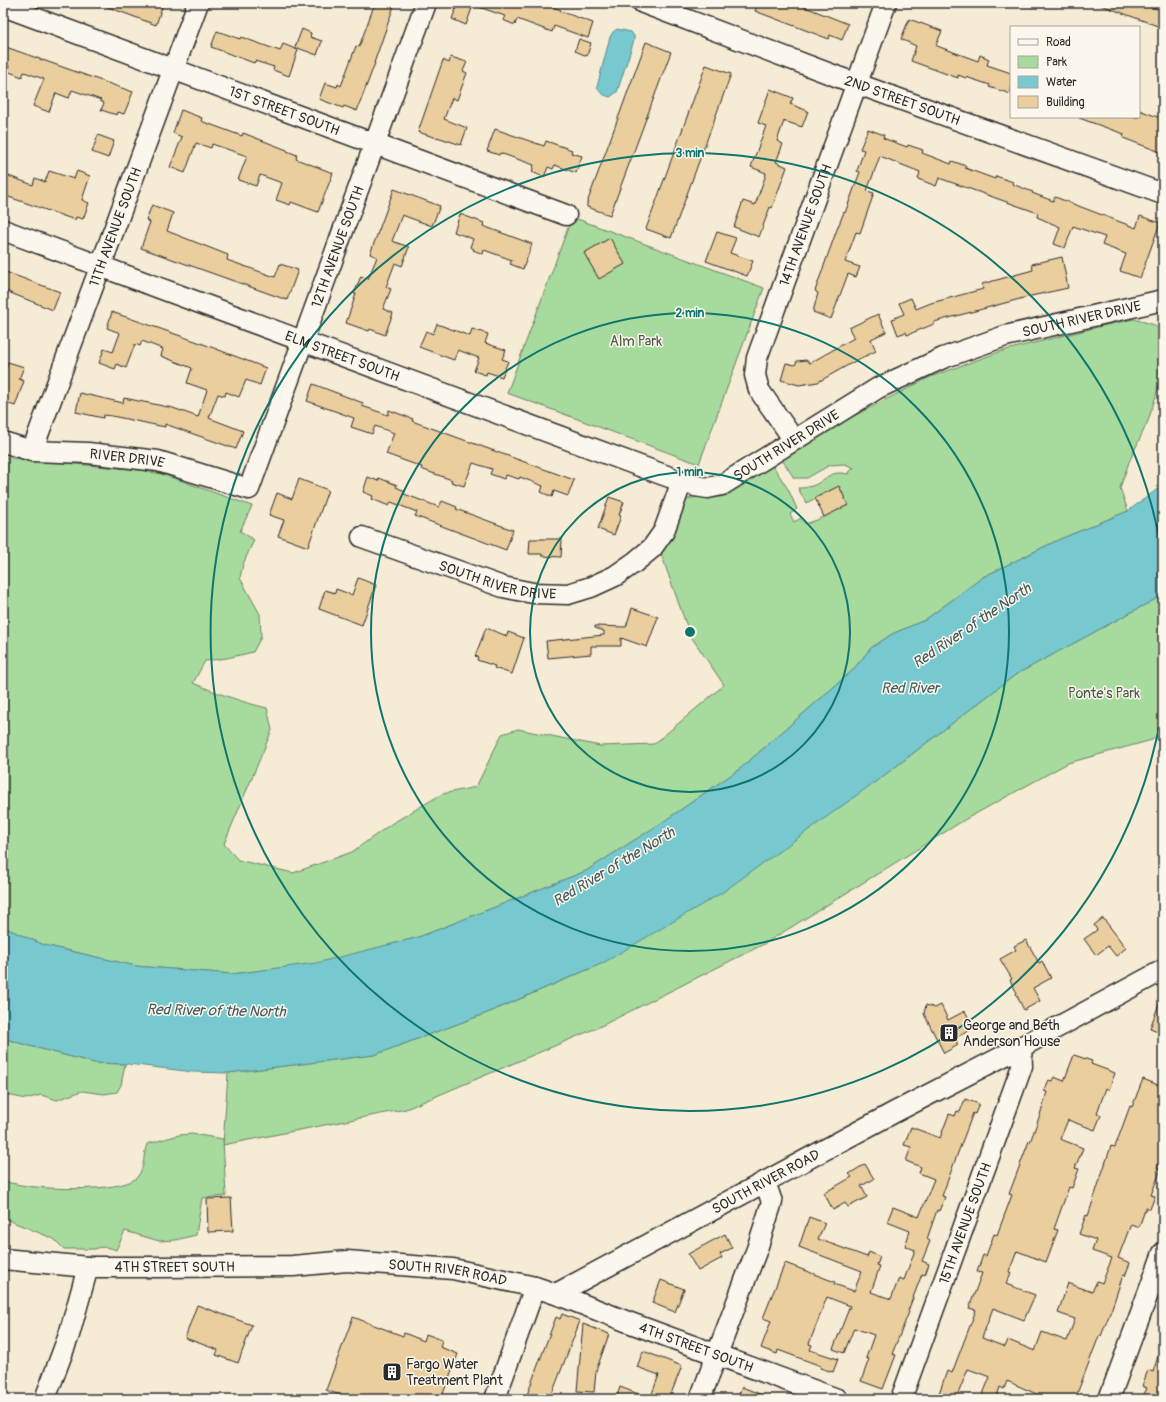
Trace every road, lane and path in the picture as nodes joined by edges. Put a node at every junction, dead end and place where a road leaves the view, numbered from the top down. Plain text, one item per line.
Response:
1 (198, 3) edge
2 (426, 3) edge
3 (643, 3) edge
4 (886, 3) edge
5 (3, 6) edge
6 (663, 6) edge
7 (174, 68) junction
8 (856, 83) junction
9 (374, 145) junction
10 (1163, 194) edge
11 (566, 215) dead end
12 (3, 230) edge
13 (100, 267) junction
14 (1163, 300) edge
15 (302, 341) junction
16 (794, 440) junction
17 (3, 442) edge
18 (32, 451) junction
19 (682, 481) junction
20 (249, 489) joint
21 (362, 537) dead end
22 (1163, 970) edge
23 (1021, 1047) junction
24 (765, 1182) junction
25 (1163, 1253) edge
26 (3, 1259) edge
27 (347, 1261) joint
28 (88, 1266) junction
29 (535, 1287) junction
30 (556, 1294) junction
31 (717, 1355) junction
32 (45, 1399) edge
33 (495, 1399) edge
34 (700, 1399) edge
35 (837, 1399) edge
36 (902, 1399) edge
37 (1109, 1399) edge

1 - 7 street, 11TH AVENUE SOUTH
2 - 9 street, 12TH AVENUE SOUTH
3 - 6 street, 2ND STREET SOUTH
4 - 8 street, 14TH AVENUE SOUTH
5 - 7 street, 1ST STREET SOUTH
6 - 8 street, 2ND STREET SOUTH
7 - 9 street, 1ST STREET SOUTH
7 - 13 street, 11TH AVENUE SOUTH
8 - 10 street, 2ND STREET SOUTH
8 - 16 street, 14TH AVENUE SOUTH
9 - 11 street, 1ST STREET SOUTH
9 - 15 street, 12TH AVENUE SOUTH
12 - 13 street, ELM STREET SOUTH
13 - 15 street, ELM STREET SOUTH
13 - 18 street, 11TH AVENUE SOUTH
14 - 16 street, SOUTH RIVER DRIVE
15 - 19 street, ELM STREET SOUTH
15 - 20 street, 12TH AVENUE SOUTH
16 - 19 street, SOUTH RIVER DRIVE
17 - 18 street, RIVER DRIVE
18 - 20 street, RIVER DRIVE
19 - 21 street, SOUTH RIVER DRIVE
22 - 23 street, SOUTH RIVER ROAD
23 - 24 street, SOUTH RIVER ROAD
23 - 36 street, 15TH AVENUE SOUTH
24 - 30 street, SOUTH RIVER ROAD
24 - 31 street
25 - 37 street
26 - 28 street, 4TH STREET SOUTH
27 - 28 street, 4TH STREET SOUTH
27 - 29 street, SOUTH RIVER ROAD
28 - 32 street
29 - 30 street, SOUTH RIVER ROAD
29 - 33 street
30 - 31 street, 4TH STREET SOUTH
31 - 34 street
31 - 35 street, 4TH STREET SOUTH

